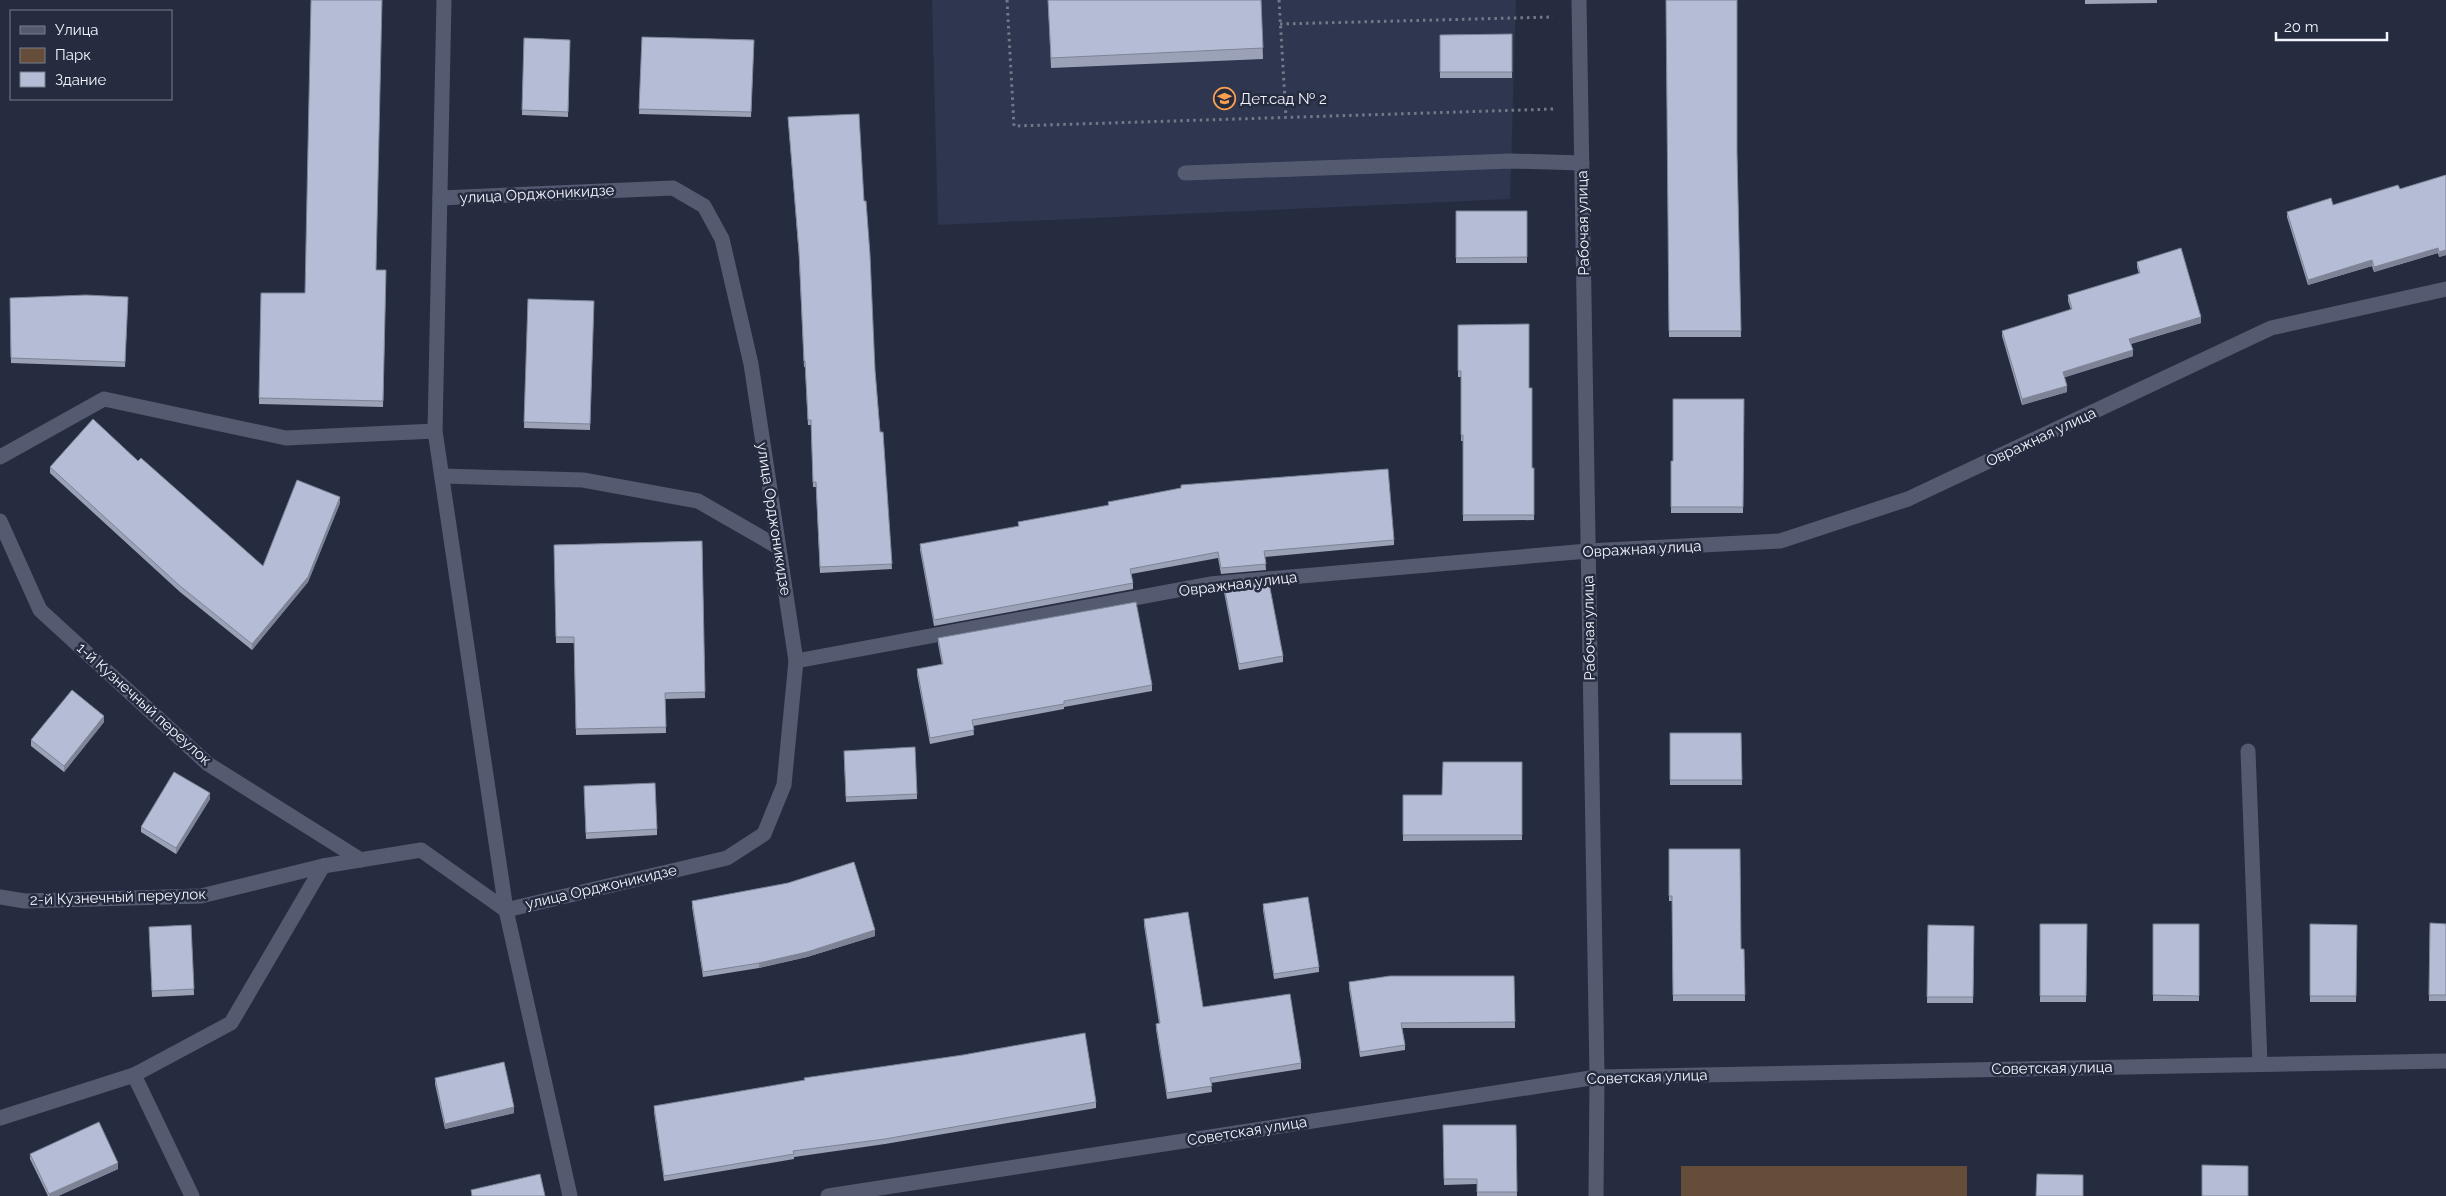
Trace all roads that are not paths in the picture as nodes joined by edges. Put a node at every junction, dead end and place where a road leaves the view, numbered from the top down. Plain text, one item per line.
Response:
1 (444, 0) edge
2 (1579, 0) edge
3 (1582, 163) junction
4 (1185, 173) dead end
5 (440, 198) junction
6 (2446, 289) edge
7 (435, 430) junction
8 (0, 457) edge
9 (442, 476) junction
10 (0, 521) edge
11 (778, 547) junction
12 (1588, 551) junction
13 (796, 661) junction
14 (2248, 751) dead end
15 (361, 860) junction
16 (323, 866) junction
17 (0, 897) edge
18 (506, 910) junction
19 (2446, 1060) edge
20 (2260, 1064) junction
21 (134, 1075) junction
22 (1597, 1077) junction
23 (0, 1118) edge
24 (835, 1195) edge
25 (192, 1196) edge
26 (570, 1196) edge
27 (1596, 1196) edge

1 - 5 street, улица Орджоникидзе
2 - 3 street, Рабочая улица
3 - 4 street
3 - 12 street, Рабочая улица
5 - 7 street, улица Орджоникидзе
5 - 11 street, улица Орджоникидзе
6 - 12 street, Овражная улица
7 - 8 street
7 - 9 street, улица Орджоникидзе
9 - 11 street
9 - 18 street, улица Орджоникидзе
10 - 15 street, 1-й Кузнечный переулок
11 - 13 street, улица Орджоникидзе
12 - 13 street, Овражная улица
12 - 22 street, Рабочая улица
13 - 18 street, улица Орджоникидзе
14 - 20 street
15 - 16 street, 2-й Кузнечный переулок
15 - 18 street, 2-й Кузнечный переулок
16 - 17 street, 2-й Кузнечный переулок
16 - 21 street
18 - 26 street, улица Орджоникидзе
19 - 20 street, Советская улица
20 - 22 street, Советская улица
21 - 23 street
21 - 25 street
22 - 24 street, Советская улица
22 - 27 street, Рабочая улица

